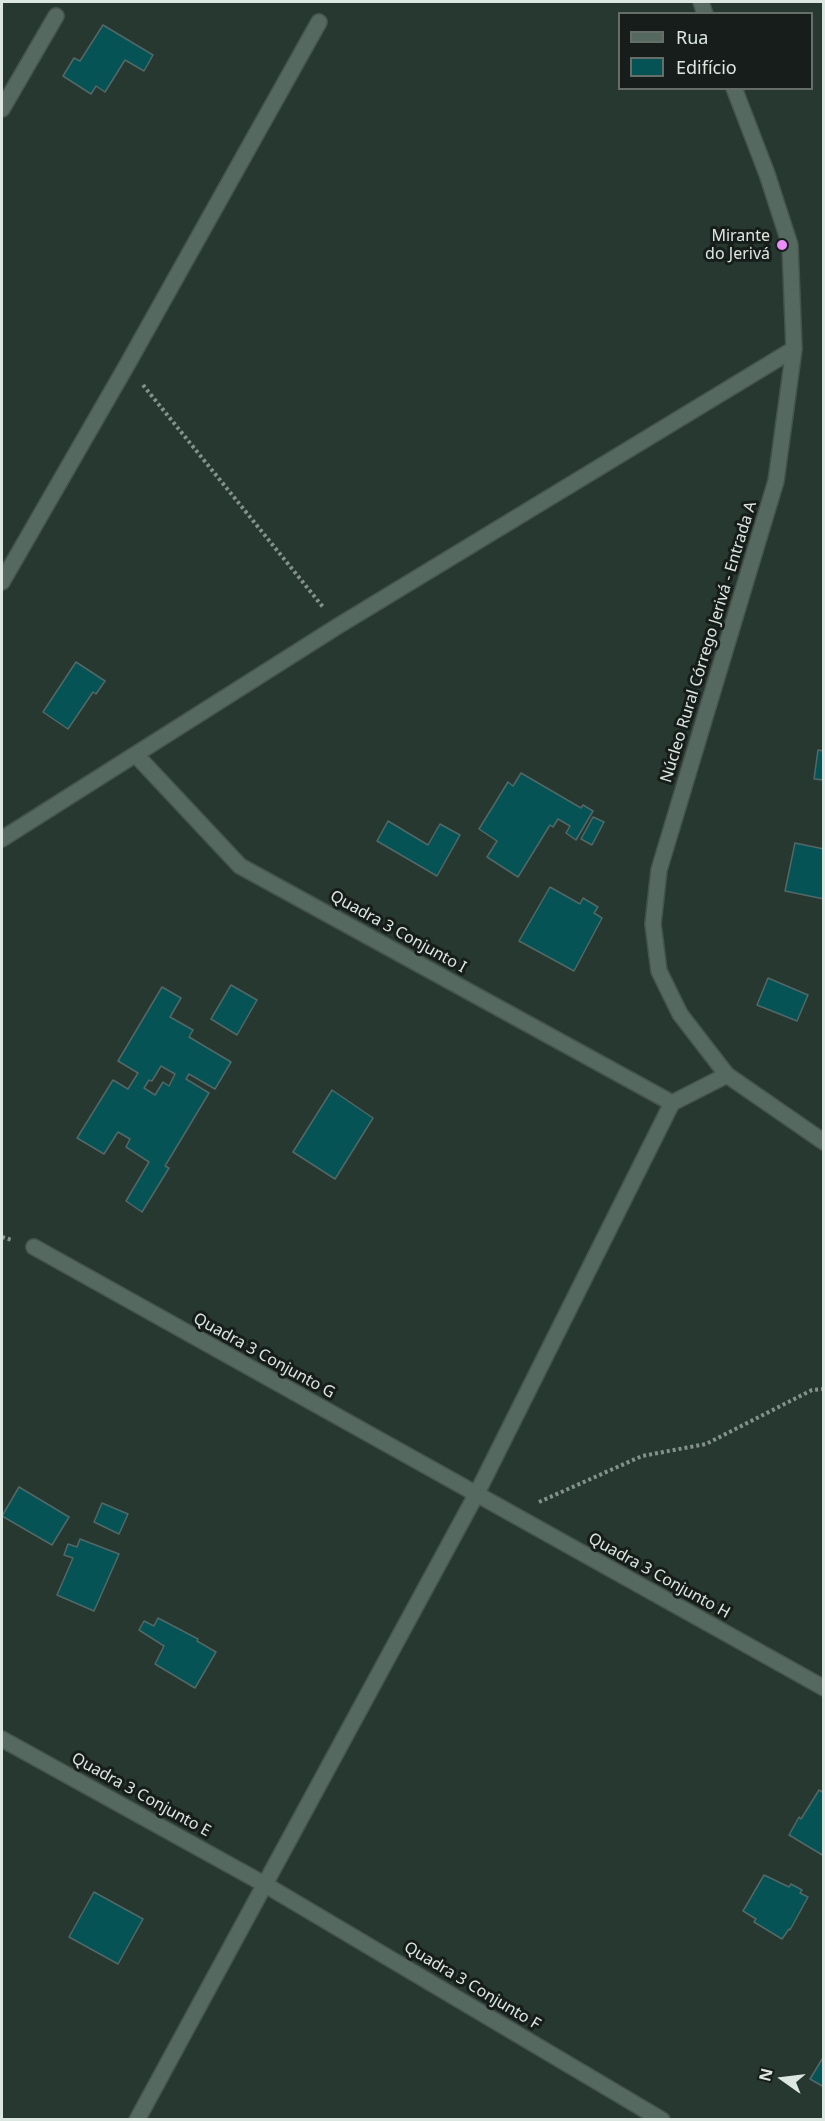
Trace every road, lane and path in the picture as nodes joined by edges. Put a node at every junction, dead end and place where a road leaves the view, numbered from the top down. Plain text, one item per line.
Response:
1 (56, 16) dead end
2 (319, 22) dead end
3 (735, 90) edge
4 (2, 109) edge
5 (794, 349) junction
6 (127, 365) junction
7 (2, 582) edge
8 (338, 626) junction
9 (136, 755) junction
10 (2, 839) edge
11 (728, 1075) junction
12 (672, 1102) junction
13 (824, 1142) edge
14 (34, 1247) dead end
15 (824, 1389) edge
16 (476, 1495) junction
17 (511, 1514) junction
18 (824, 1688) edge
19 (2, 1738) edge
20 (264, 1884) junction
21 (137, 2120) edge
22 (662, 2120) edge

1 - 4 street
2 - 6 street
3 - 5 street, Núcleo Rural Córrego Jerivá - Entrada A
5 - 8 street
5 - 11 street, Núcleo Rural Córrego Jerivá - Entrada A
6 - 7 street
6 - 8 path
8 - 9 street
9 - 10 street
9 - 12 street, Quadra 3 Conjunto I
11 - 12 street
11 - 13 street, Núcleo Rural Córrego Jerivá - Entrada A
12 - 16 street
14 - 16 street, Quadra 3 Conjunto G
15 - 17 path
16 - 17 street, Quadra 3 Conjunto H
16 - 20 street
17 - 18 street, Quadra 3 Conjunto H
19 - 20 street, Quadra 3 Conjunto E
20 - 21 street
20 - 22 street, Quadra 3 Conjunto F

